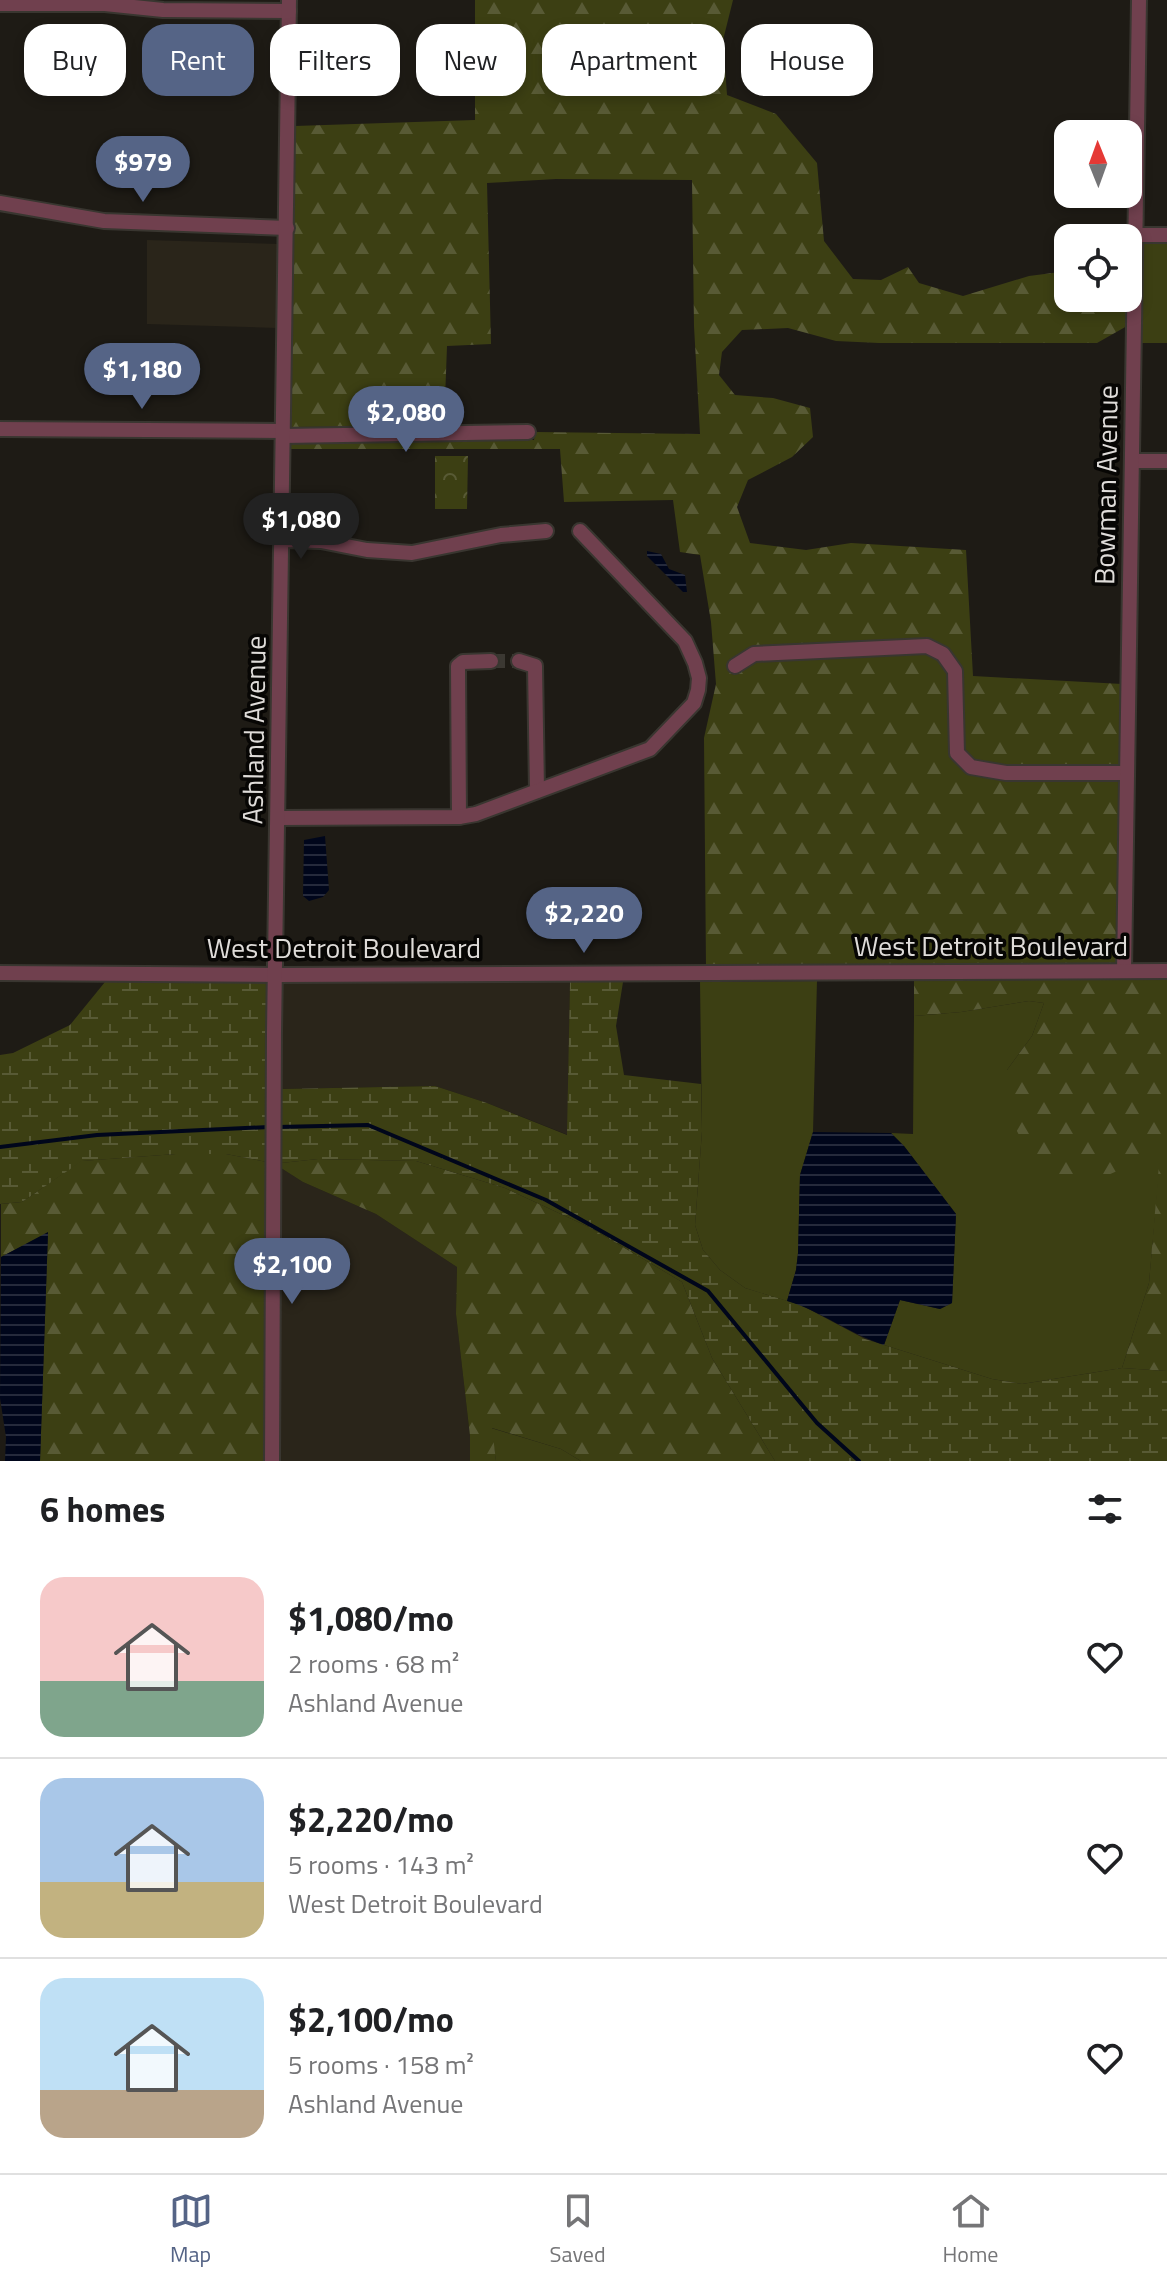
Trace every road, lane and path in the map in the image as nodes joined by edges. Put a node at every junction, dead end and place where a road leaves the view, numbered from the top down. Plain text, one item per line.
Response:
1 (1139, 0) edge
2 (0, 4) edge
3 (289, 5) edge
4 (0, 203) edge
5 (1136, 224) edge
6 (287, 228) junction
7 (1142, 235) edge
8 (1167, 235) edge
9 (1135, 312) edge
10 (0, 429) edge
11 (528, 432) dead end
12 (283, 433) junction
13 (1132, 461) junction
14 (1167, 461) edge
15 (546, 531) dead end
16 (580, 531) dead end
17 (282, 540) junction
18 (491, 661) tunnel mouth
19 (519, 661) dead end
20 (735, 666) dead end
21 (1127, 773) junction
22 (537, 791) junction
23 (459, 817) junction
24 (279, 818) junction
25 (1124, 971) junction
26 (1167, 971) edge
27 (0, 973) edge
28 (277, 975) junction
29 (272, 1461) edge

1 - 5 street, Bowman Avenue
2 - 3 street
3 - 6 street, Ashland Avenue
4 - 6 street
6 - 12 street, Ashland Avenue
7 - 8 street
9 - 13 street, Bowman Avenue
10 - 12 street
11 - 12 street
12 - 17 street, Ashland Avenue
13 - 14 street
13 - 21 street, Bowman Avenue
15 - 17 street
16 - 22 street
17 - 24 street, Ashland Avenue
18 - 23 street
19 - 22 street
20 - 21 street
21 - 25 street, Bowman Avenue
22 - 23 street
23 - 24 street
24 - 28 street, Ashland Avenue
25 - 26 street, West Detroit Boulevard
25 - 28 street, West Detroit Boulevard
27 - 28 street, West Detroit Boulevard
28 - 29 street, Ashland Avenue

